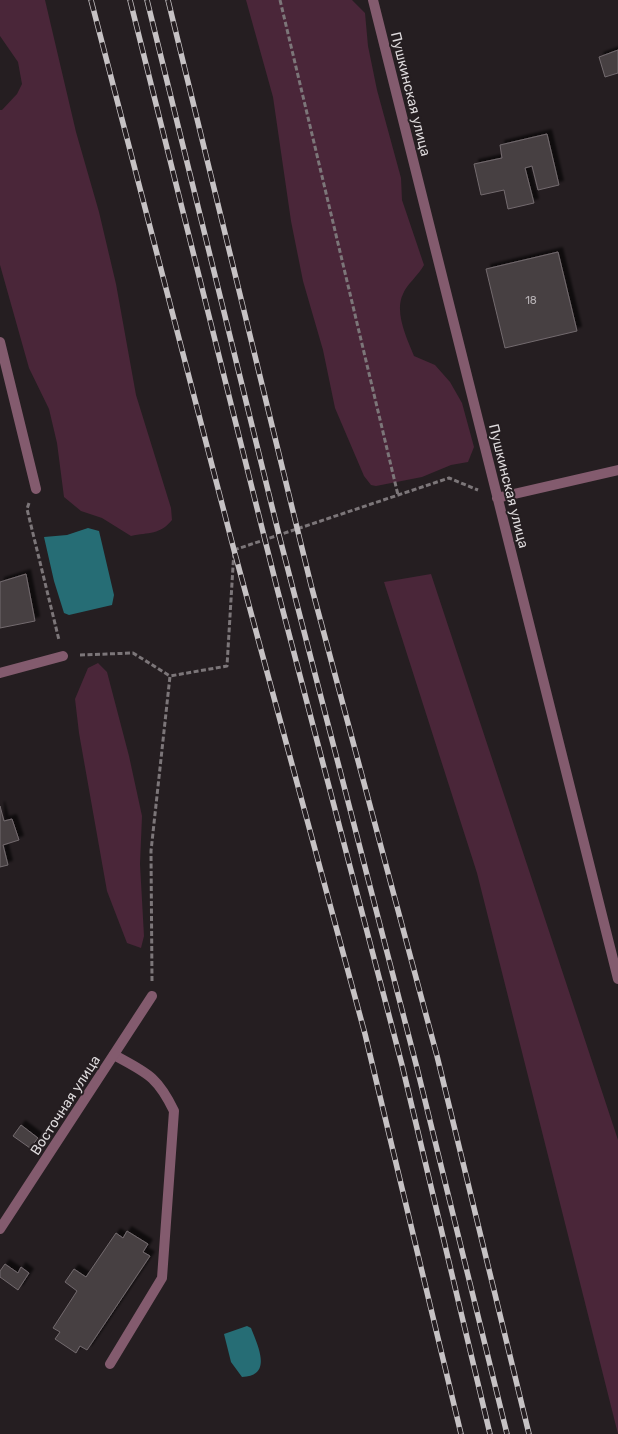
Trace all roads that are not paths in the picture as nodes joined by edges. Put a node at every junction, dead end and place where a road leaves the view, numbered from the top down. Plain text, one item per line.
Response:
1 (373, 0) edge
2 (0, 342) edge
3 (618, 470) edge
4 (36, 489) road end
5 (498, 498) junction
6 (63, 656) road end
7 (0, 673) edge
8 (618, 980) edge
9 (152, 996) road end
10 (114, 1055) junction
11 (0, 1229) edge
12 (110, 1364) dead end

1 - 5 street, Пушкинская улица
2 - 4 street
3 - 5 street
5 - 8 street, Пушкинская улица
6 - 7 street
9 - 10 street, Восточная улица
10 - 11 street, Восточная улица
10 - 12 street

